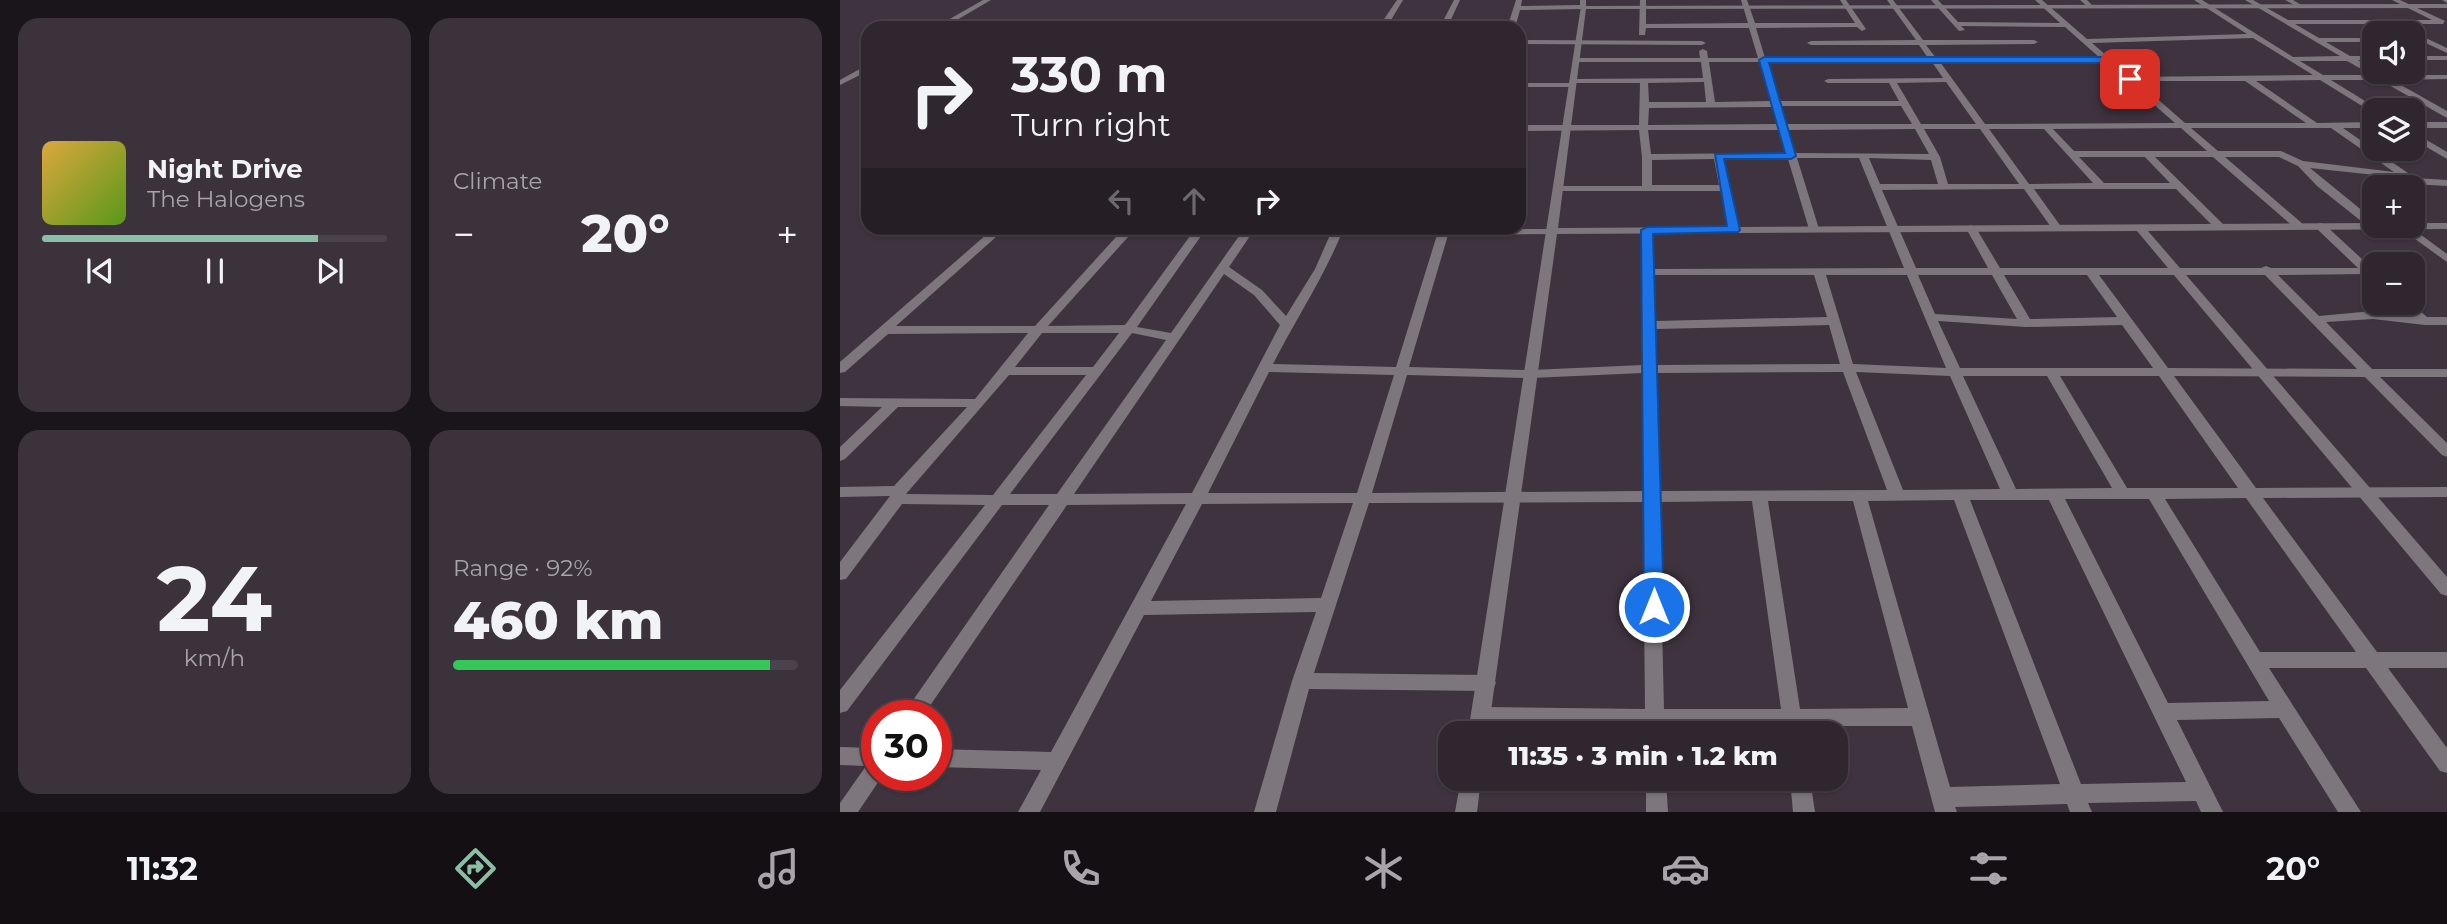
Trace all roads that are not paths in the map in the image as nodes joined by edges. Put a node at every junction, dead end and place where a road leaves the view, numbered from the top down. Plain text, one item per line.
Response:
1 (988, 0) edge
2 (1400, 0) edge
3 (1457, 0) edge
4 (2083, 0) edge
5 (2197, 0) edge
6 (2248, 0) edge
7 (2288, 0) edge
8 (2395, 0) edge
9 (2446, 2) edge
10 (1583, 3) edge
11 (1642, 3) edge
12 (1744, 3) edge
13 (1844, 3) edge
14 (1892, 3) edge
15 (1936, 3) edge
16 (2041, 3) edge
17 (1519, 4) edge
18 (2090, 6) junction
19 (2208, 6) junction
20 (2300, 6) junction
21 (2407, 6) junction
22 (2259, 7) junction
23 (950, 21) edge
24 (1387, 21) edge
25 (1447, 21) edge
26 (1513, 21) edge
27 (2287, 22) junction
28 (2362, 22) edge
29 (2425, 23) edge
30 (2445, 23) edge
31 (1955, 24) junction
32 (2017, 24) junction
33 (1752, 25) junction
34 (1860, 25) junction
35 (2067, 25) junction
36 (1642, 26) junction
37 (1698, 26) junction
38 (1805, 26) junction
39 (2255, 36) junction
40 (2318, 40) junction
41 (2362, 40) edge
42 (2426, 40) edge
43 (2087, 41) junction
44 (1526, 42) edge
45 (1579, 42) junction
46 (1642, 42) junction
47 (1922, 42) junction
48 (1973, 42) junction
49 (2034, 42) junction
50 (1702, 43) junction
51 (1811, 43) junction
52 (1870, 43) junction
53 (2447, 51) edge
54 (2349, 58) junction
55 (2362, 58) edge
56 (2425, 58) edge
57 (2447, 58) edge
58 (2291, 59) junction
59 (1577, 60) junction
60 (1704, 60) junction
61 (1764, 60) junction
62 (1818, 60) junction
63 (2053, 60) junction
64 (2109, 60) junction
65 (1936, 61) junction
66 (2362, 65) edge
67 (861, 72) edge
68 (2321, 77) junction
69 (2362, 77) edge
70 (2425, 78) edge
71 (2130, 79) junction
72 (2248, 79) junction
73 (2444, 79) edge
74 (1708, 80) junction
75 (1891, 80) junction
76 (1950, 80) junction
77 (1644, 81) junction
78 (1828, 81) junction
79 (840, 83) edge
80 (1573, 83) junction
81 (2394, 84) edge
82 (1526, 85) edge
83 (1904, 103) junction
84 (2362, 103) edge
85 (1777, 104) junction
86 (1838, 104) junction
87 (1645, 105) junction
88 (1711, 105) junction
89 (2447, 115) edge
90 (2315, 125) junction
91 (2333, 125) junction
92 (2362, 125) edge
93 (2425, 125) edge
94 (2447, 125) edge
95 (2046, 126) junction
96 (2182, 126) junction
97 (1781, 127) junction
98 (1918, 127) junction
99 (1981, 127) junction
100 (1526, 128) edge
101 (1567, 128) junction
102 (1643, 128) junction
103 (2425, 142) edge
104 (2216, 153) junction
105 (2074, 154) junction
106 (2147, 154) junction
107 (1863, 155) junction
108 (1718, 156) junction
109 (1791, 156) junction
110 (2447, 156) edge
111 (1647, 157) junction
112 (1935, 157) junction
113 (2301, 164) junction
114 (2395, 175) edge
115 (2403, 175) edge
116 (2425, 183) edge
117 (2447, 183) edge
118 (2178, 186) junction
119 (1877, 187) junction
120 (1944, 187) junction
121 (2025, 187) junction
122 (2102, 187) junction
123 (1647, 188) junction
124 (1726, 188) junction
125 (1558, 189) junction
126 (2362, 216) edge
127 (2300, 226) junction
128 (2320, 226) junction
129 (2362, 226) edge
130 (2425, 226) edge
131 (2447, 226) edge
132 (2220, 227) junction
133 (1971, 228) junction
134 (2057, 228) junction
135 (2139, 228) junction
136 (1814, 229) junction
137 (1892, 229) junction
138 (1647, 230) junction
139 (1734, 230) junction
140 (1526, 231) edge
141 (1552, 231) junction
142 (992, 235) edge
143 (1124, 235) edge
144 (1198, 235) edge
145 (1245, 235) edge
146 (1336, 235) edge
147 (1442, 235) edge
148 (2418, 238) edge
149 (2447, 259) edge
150 (2362, 266) edge
151 (1223, 269) junction
152 (2266, 269) junction
153 (2175, 270) junction
154 (1911, 271) junction
155 (1995, 271) junction
156 (2090, 271) junction
157 (1648, 272) junction
158 (1819, 272) junction
159 (2362, 274) edge
160 (2418, 315) edge
161 (1930, 317) junction
162 (2316, 320) junction
163 (1832, 321) junction
164 (2127, 321) junction
165 (2447, 321) edge
166 (2426, 322) junction
167 (2026, 323) junction
168 (1650, 324) junction
169 (1286, 325) junction
170 (1040, 327) junction
171 (1129, 329) junction
172 (885, 330) junction
173 (1173, 337) junction
174 (1264, 368) junction
175 (1848, 368) junction
176 (840, 369) edge
177 (1650, 369) junction
178 (1006, 371) junction
179 (1096, 371) junction
180 (1955, 372) junction
181 (2051, 372) junction
182 (2163, 372) junction
183 (1401, 373) junction
184 (2262, 373) junction
185 (2371, 373) junction
186 (2447, 373) edge
187 (1531, 374) junction
188 (840, 402) edge
189 (894, 403) junction
190 (979, 403) junction
191 (2447, 452) edge
192 (840, 456) edge
193 (840, 492) edge
194 (2363, 492) junction
195 (2447, 492) edge
196 (2251, 493) junction
197 (1959, 494) junction
198 (2010, 494) junction
199 (2054, 494) junction
200 (2123, 494) junction
201 (2153, 494) junction
202 (898, 495) junction
203 (1859, 495) junction
204 (1897, 495) junction
205 (1653, 496) junction
206 (1759, 496) junction
207 (1513, 497) junction
208 (1363, 498) junction
209 (1062, 499) junction
210 (1198, 499) junction
211 (995, 500) junction
212 (840, 574) edge
213 (2444, 582) edge
214 (1327, 605) junction
215 (1137, 608) junction
216 (2257, 660) junction
217 (2371, 660) junction
218 (2447, 660) edge
219 (1302, 681) junction
220 (1486, 683) junction
221 (923, 700) edge
222 (840, 705) edge
223 (2284, 709) junction
224 (2164, 712) junction
225 (1919, 717) junction
226 (1481, 721) edge
227 (1655, 721) edge
228 (1792, 721) edge
229 (1848, 722) edge
230 (840, 756) edge
231 (861, 757) edge
232 (952, 758) edge
233 (1056, 761) junction
234 (2447, 764) edge
235 (861, 790) edge
236 (1469, 791) edge
237 (1656, 791) edge
238 (1801, 791) edge
239 (2201, 791) junction
240 (2078, 803) edge
241 (1944, 805) edge
242 (845, 812) edge
243 (1029, 812) edge
244 (1265, 812) edge
245 (1466, 812) edge
246 (1657, 812) edge
247 (1804, 812) edge
248 (2212, 812) edge
249 (2350, 812) edge

1 - 23 street
2 - 24 street
3 - 25 street
4 - 18 street
5 - 19 street
6 - 22 street
7 - 20 street
8 - 21 street
9 - 21 street
10 - 11 street
10 - 17 street
10 - 45 street
11 - 12 street
11 - 36 street
12 - 13 street
12 - 33 street
13 - 14 street
13 - 34 street
14 - 15 street
14 - 47 street
15 - 16 street
15 - 31 street
16 - 18 street
16 - 35 street
17 - 26 street
18 - 19 street
19 - 22 street
19 - 39 street
20 - 21 street
20 - 22 street
21 - 30 street
22 - 27 street
27 - 28 street
27 - 40 street
29 - 30 street
31 - 32 street
31 - 48 street
32 - 35 street
32 - 49 street
33 - 37 street
33 - 38 street
33 - 61 street
34 - 38 street
34 - 52 street
35 - 43 street
36 - 37 street
36 - 46 street
37 - 50 street
38 - 51 street
39 - 43 street
39 - 58 street
40 - 41 street
40 - 54 street
42 - 53 street
43 - 64 street
44 - 45 street
45 - 46 street
45 - 59 street
46 - 50 street
47 - 48 street
47 - 52 street
47 - 65 street
48 - 49 street
49 - 63 street
50 - 60 street
51 - 52 street
51 - 62 street
54 - 55 street
54 - 58 street
54 - 66 street
56 - 57 street
58 - 68 street
59 - 60 street
59 - 80 street
60 - 61 street
60 - 74 street
61 - 62 street
61 - 85 street
62 - 65 street
62 - 78 street
63 - 64 street
63 - 65 street
64 - 71 street
65 - 76 street
67 - 79 street
68 - 69 street
68 - 72 street
68 - 84 street
70 - 73 street
71 - 72 street
71 - 96 street
72 - 90 street
74 - 77 street
74 - 88 street
75 - 76 street
75 - 78 street
75 - 83 street
76 - 99 street
77 - 80 street
77 - 87 street
78 - 86 street
80 - 82 street
80 - 101 street
81 - 89 street
83 - 86 street
83 - 98 street
85 - 86 street
85 - 88 street
85 - 97 street
87 - 88 street
87 - 102 street
90 - 91 street
90 - 96 street
91 - 92 street
91 - 115 street
93 - 94 street
95 - 96 street
95 - 99 street
95 - 105 street
96 - 104 street
97 - 98 street
97 - 102 street
97 - 109 street
98 - 99 street
98 - 112 street
99 - 121 street
100 - 101 street
101 - 102 street
101 - 125 street
102 - 111 street
103 - 110 street
104 - 106 street
104 - 113 street
104 - 127 street
105 - 106 street
105 - 122 street
106 - 118 street
107 - 109 street
107 - 112 street
107 - 119 street
108 - 109 street
108 - 111 street
108 - 124 street
109 - 136 street
111 - 123 street
112 - 120 street
113 - 114 street
113 - 126 street
116 - 117 street
118 - 122 street
118 - 132 street
119 - 120 street
119 - 137 street
120 - 121 street
121 - 122 street
121 - 134 street
123 - 124 street
123 - 125 street
124 - 139 street
125 - 141 street
127 - 128 street
127 - 132 street
128 - 129 street
128 - 150 street
130 - 131 street
132 - 135 street
133 - 134 street
133 - 137 street
133 - 155 street
134 - 135 street
135 - 153 street
136 - 137 street
136 - 139 street
137 - 154 street
138 - 139 street
138 - 141 street
138 - 157 street
140 - 141 street
141 - 187 street
142 - 172 street
143 - 170 street
144 - 171 street
145 - 151 street
146 - 169 street
147 - 183 street
148 - 149 street
151 - 169 street
151 - 173 street
152 - 153 street
152 - 159 street
152 - 162 street
153 - 156 street
153 - 184 street
154 - 155 street
154 - 158 street
154 - 161 street
155 - 156 street
155 - 167 street
156 - 164 street
157 - 158 street
157 - 168 street
158 - 163 street
160 - 166 street
161 - 167 street
161 - 180 street
162 - 166 street
162 - 185 street
163 - 168 street
163 - 175 street
164 - 167 street
164 - 182 street
165 - 166 street
168 - 177 street
169 - 174 street
170 - 171 street
170 - 172 street
170 - 178 street
171 - 173 street
171 - 179 street
172 - 176 street
173 - 209 street
174 - 183 street
174 - 210 street
175 - 177 street
175 - 180 street
175 - 204 street
177 - 187 street
177 - 205 street
178 - 179 street
178 - 190 street
179 - 211 street
180 - 181 street
180 - 198 street
181 - 182 street
181 - 200 street
182 - 184 street
182 - 196 street
183 - 187 street
183 - 208 street
184 - 185 street
184 - 194 street
185 - 186 street
185 - 191 street
187 - 207 street
188 - 189 street
189 - 190 street
189 - 192 street
190 - 202 street
193 - 202 street
194 - 195 street
194 - 196 street
194 - 213 street
196 - 201 street
196 - 217 street
197 - 198 street
197 - 204 street
197 - 240 street
198 - 199 street
199 - 200 street
199 - 224 street
200 - 201 street
201 - 216 street
202 - 211 street
202 - 212 street
203 - 204 street
203 - 206 street
203 - 225 street
205 - 206 street
205 - 207 street
205 - 227 street
206 - 228 street
207 - 208 street
207 - 220 street
208 - 210 street
208 - 214 street
209 - 210 street
209 - 211 street
209 - 221 street
210 - 215 street
211 - 222 street
214 - 215 street
214 - 219 street
215 - 233 street
216 - 217 street
216 - 223 street
217 - 218 street
217 - 234 street
219 - 220 street
219 - 244 street
220 - 226 street
223 - 224 street
223 - 249 street
224 - 239 street
225 - 229 street
225 - 241 street
230 - 231 street
232 - 233 street
233 - 243 street
235 - 242 street
236 - 245 street
237 - 246 street
238 - 247 street
239 - 240 street
239 - 248 street
240 - 241 street

